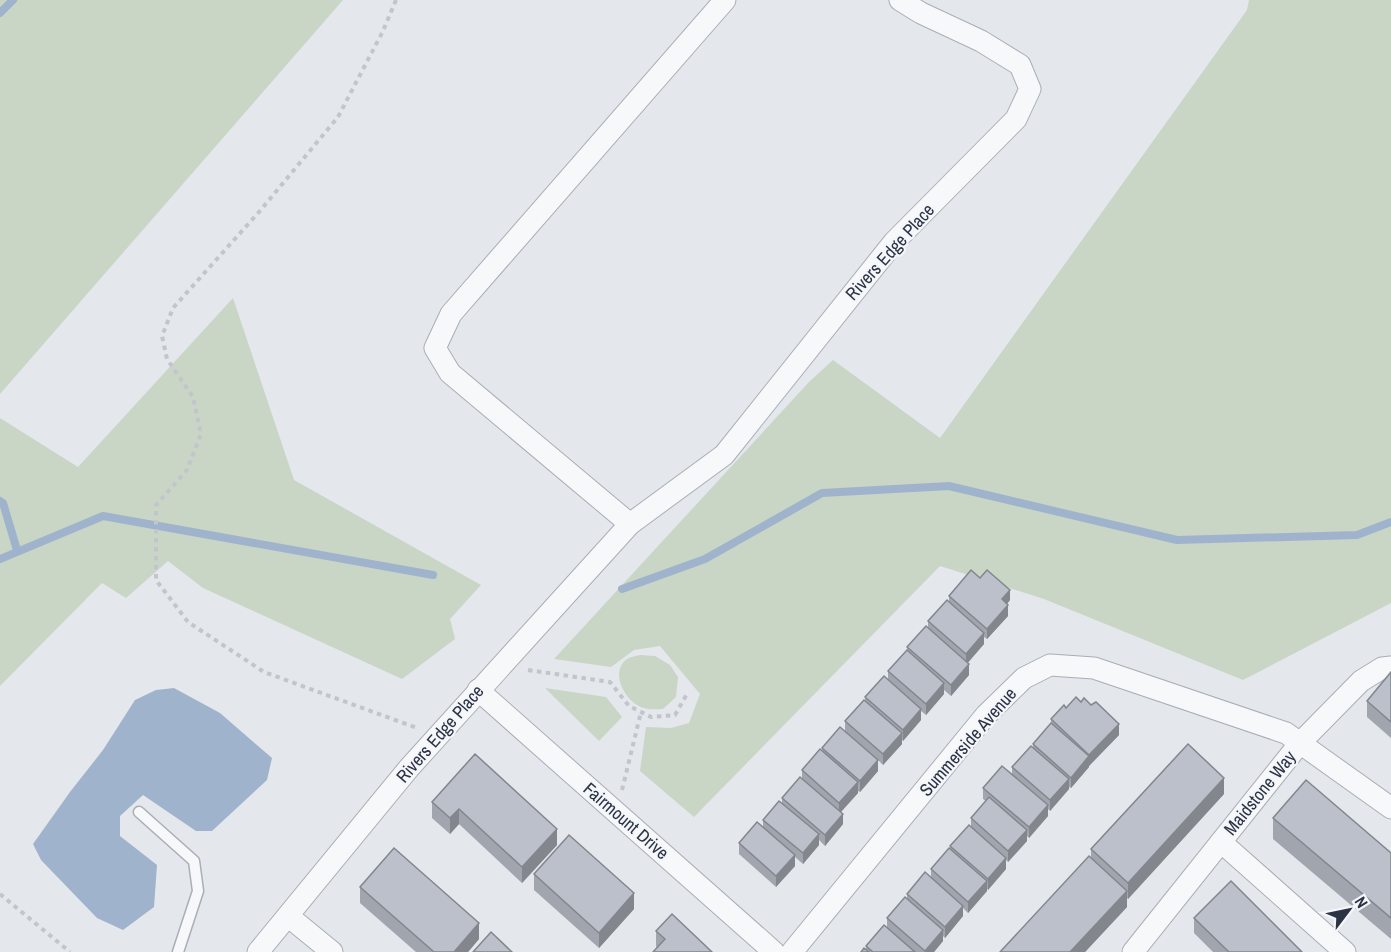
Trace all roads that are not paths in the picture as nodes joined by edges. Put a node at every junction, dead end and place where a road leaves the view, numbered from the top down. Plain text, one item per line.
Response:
1 (725, 0) edge
2 (900, 0) edge
3 (630, 524) junction
4 (1391, 667) edge
5 (478, 690) junction
6 (1300, 743) junction
7 (1391, 808) edge
8 (139, 812) dead end
9 (1221, 842) junction
10 (288, 916) junction
11 (178, 952) edge
12 (258, 952) edge
13 (332, 952) edge
14 (774, 952) edge
15 (792, 952) edge
16 (1133, 952) edge
17 (1345, 952) edge

1 - 3 street
2 - 3 street, Rivers Edge Place
3 - 5 street, Rivers Edge Place
4 - 6 street, Maidstone Way
5 - 10 street, Rivers Edge Place
5 - 14 street, Fairmount Drive
6 - 7 street, Summerside Avenue
6 - 9 street, Maidstone Way
6 - 15 street, Summerside Avenue
8 - 11 lane
9 - 16 street, Maidstone Way
9 - 17 street, Maidstone Way
10 - 12 street, Rivers Edge Place
10 - 13 street

